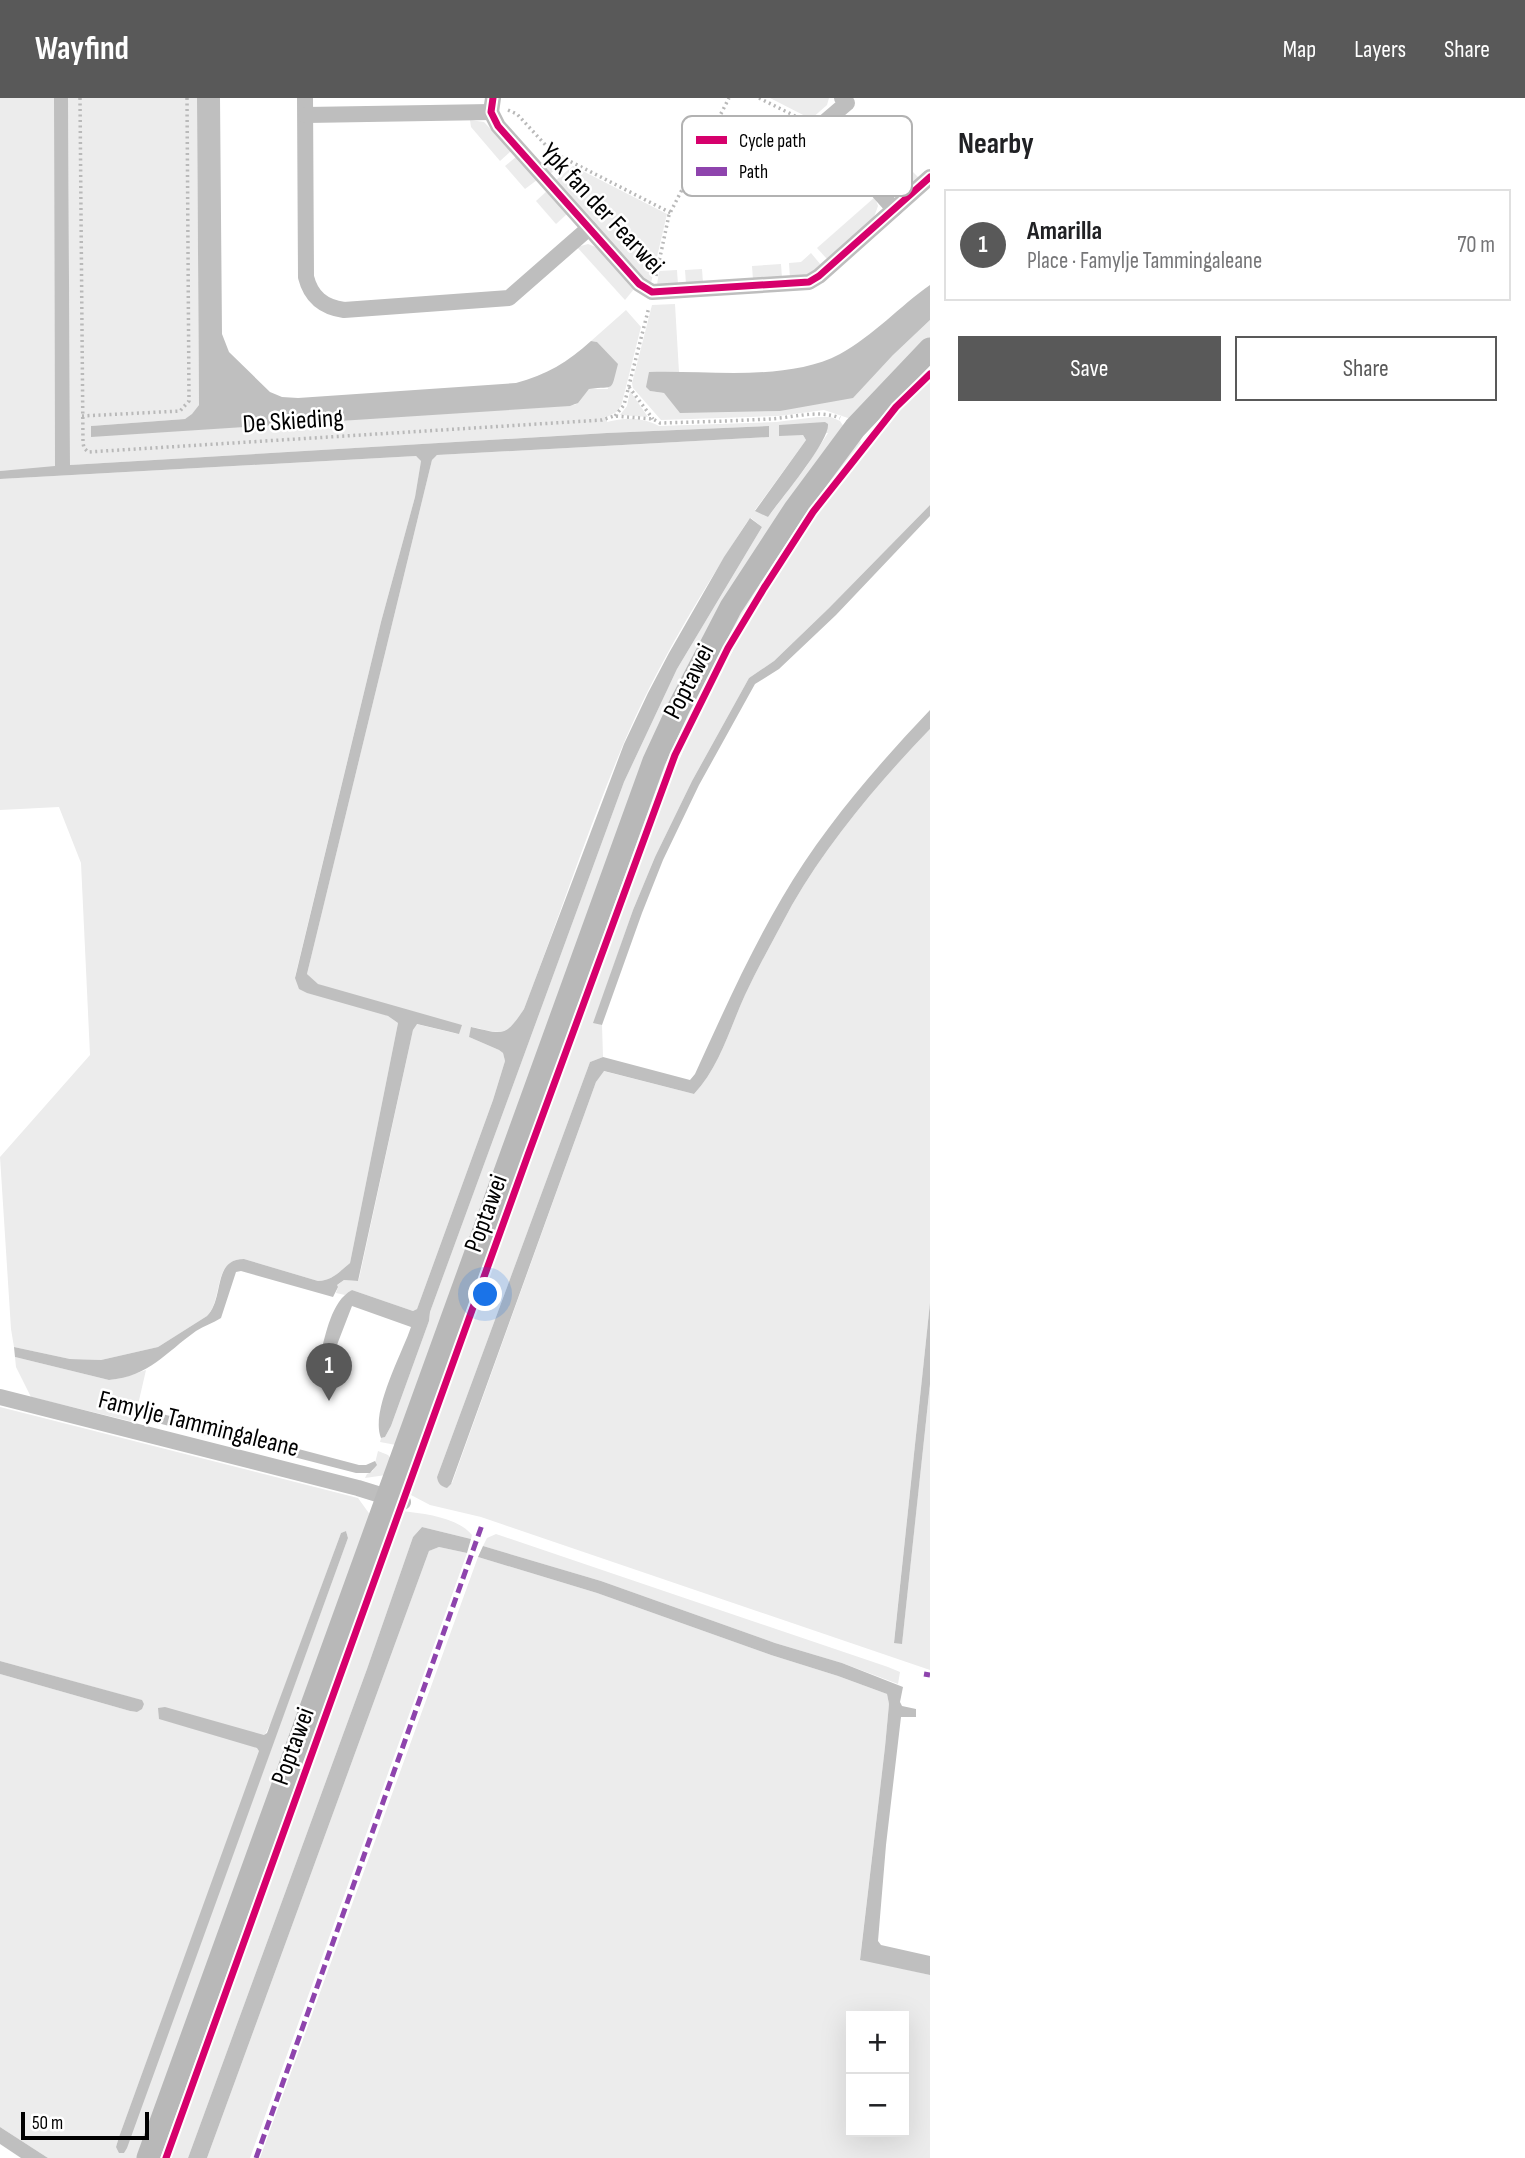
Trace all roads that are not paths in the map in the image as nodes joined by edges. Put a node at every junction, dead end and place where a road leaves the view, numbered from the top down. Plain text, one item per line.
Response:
1 (305, 98) edge
2 (842, 98) edge
3 (492, 105) edge
4 (306, 115) junction
5 (831, 116) edge
6 (930, 177) edge
7 (912, 193) edge
8 (882, 196) edge
9 (909, 196) edge
10 (894, 209) junction
11 (589, 228) junction
12 (930, 349) edge
13 (0, 1397) edge
14 (395, 1499) junction
15 (148, 2158) edge

1 - 4 street
2 - 5 street
3 - 4 street
3 - 11 street, Ypk fan der Fearwei
4 - 11 street
6 - 7 street, Ypk fan der Fearwei
8 - 10 street
9 - 10 street, Ypk fan der Fearwei
10 - 11 street, Ypk fan der Fearwei
12 - 14 main road, Poptawei
13 - 14 street, Famylje Tammingaleane
14 - 15 main road, Poptawei

